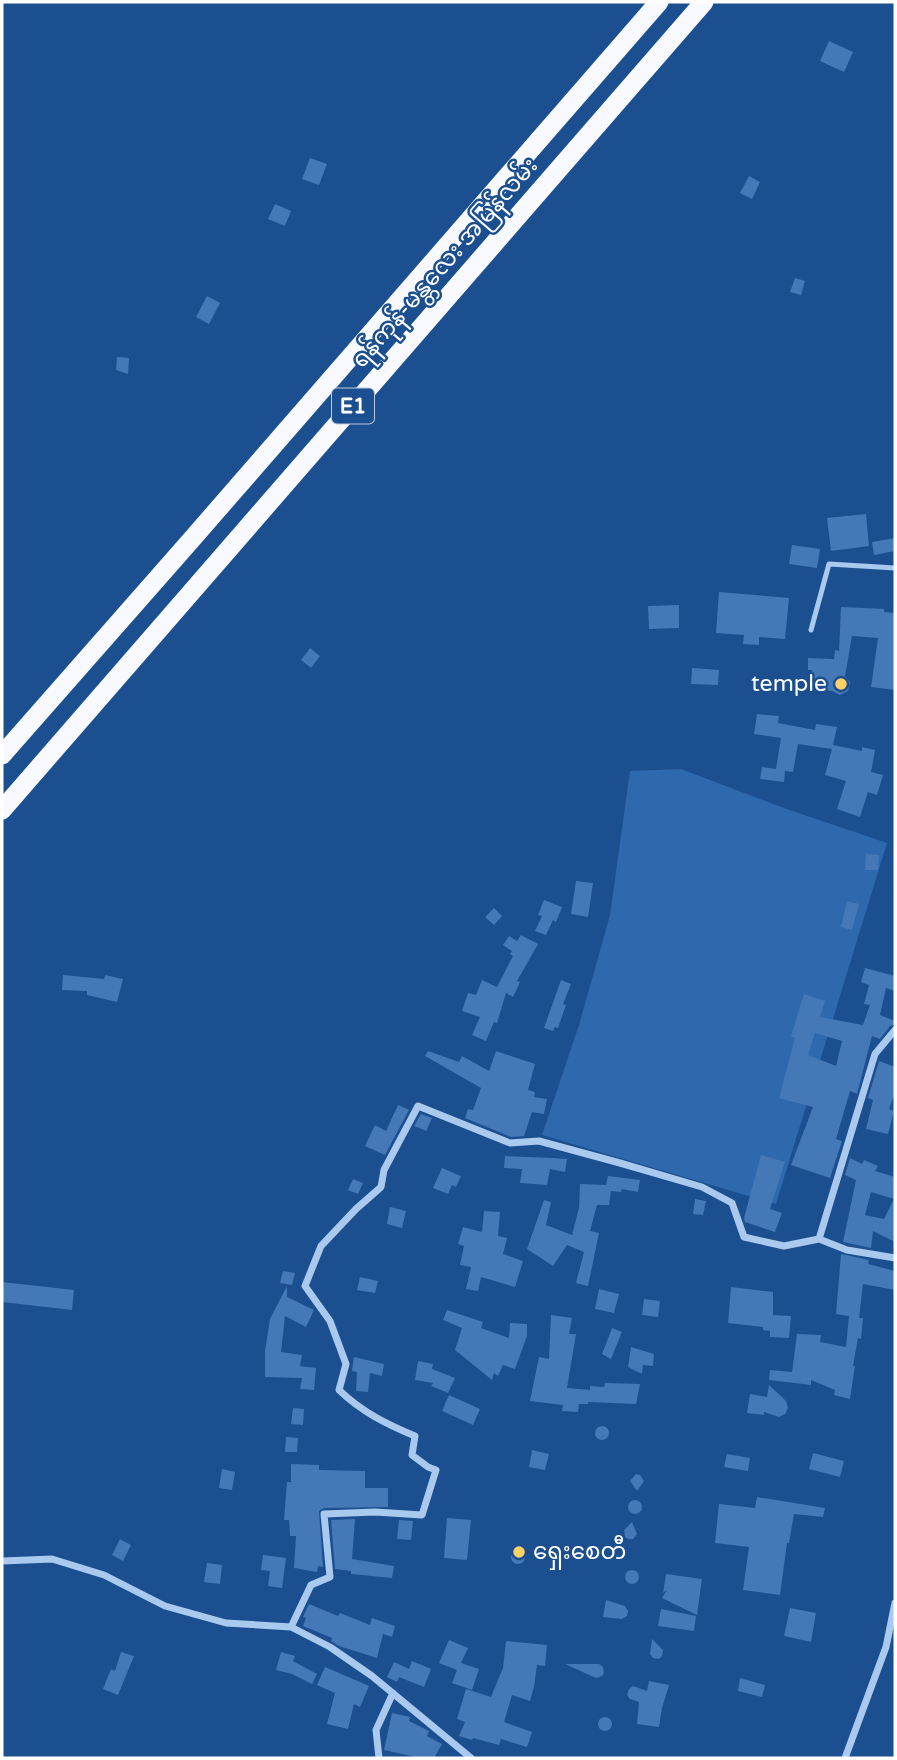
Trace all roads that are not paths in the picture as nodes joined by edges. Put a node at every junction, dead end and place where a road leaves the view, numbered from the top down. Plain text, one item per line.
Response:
1 (659, 2) edge
2 (704, 2) edge
3 (895, 568) edge
4 (811, 630) dead end
5 (2, 755) edge
6 (2, 810) edge
7 (895, 1030) edge
8 (819, 1239) junction
9 (895, 1258) edge
10 (2, 1561) edge
11 (895, 1603) edge
12 (292, 1627) junction
13 (886, 1647) junction
14 (895, 1651) edge
15 (393, 1693) junction
16 (379, 1758) edge
17 (471, 1758) edge
18 (845, 1758) edge

1 - 5 highway, ရန်ကုန်-မန္တလေး အမြန်လမ်း / E1
2 - 6 highway, ရန်ကုန်-မန္တလေး အမြန်လမ်း / E1
3 - 4 lane
7 - 8 street
8 - 9 street
8 - 12 street
10 - 12 street
11 - 13 street
12 - 15 street
13 - 14 street
13 - 18 street
15 - 16 street
15 - 17 street

